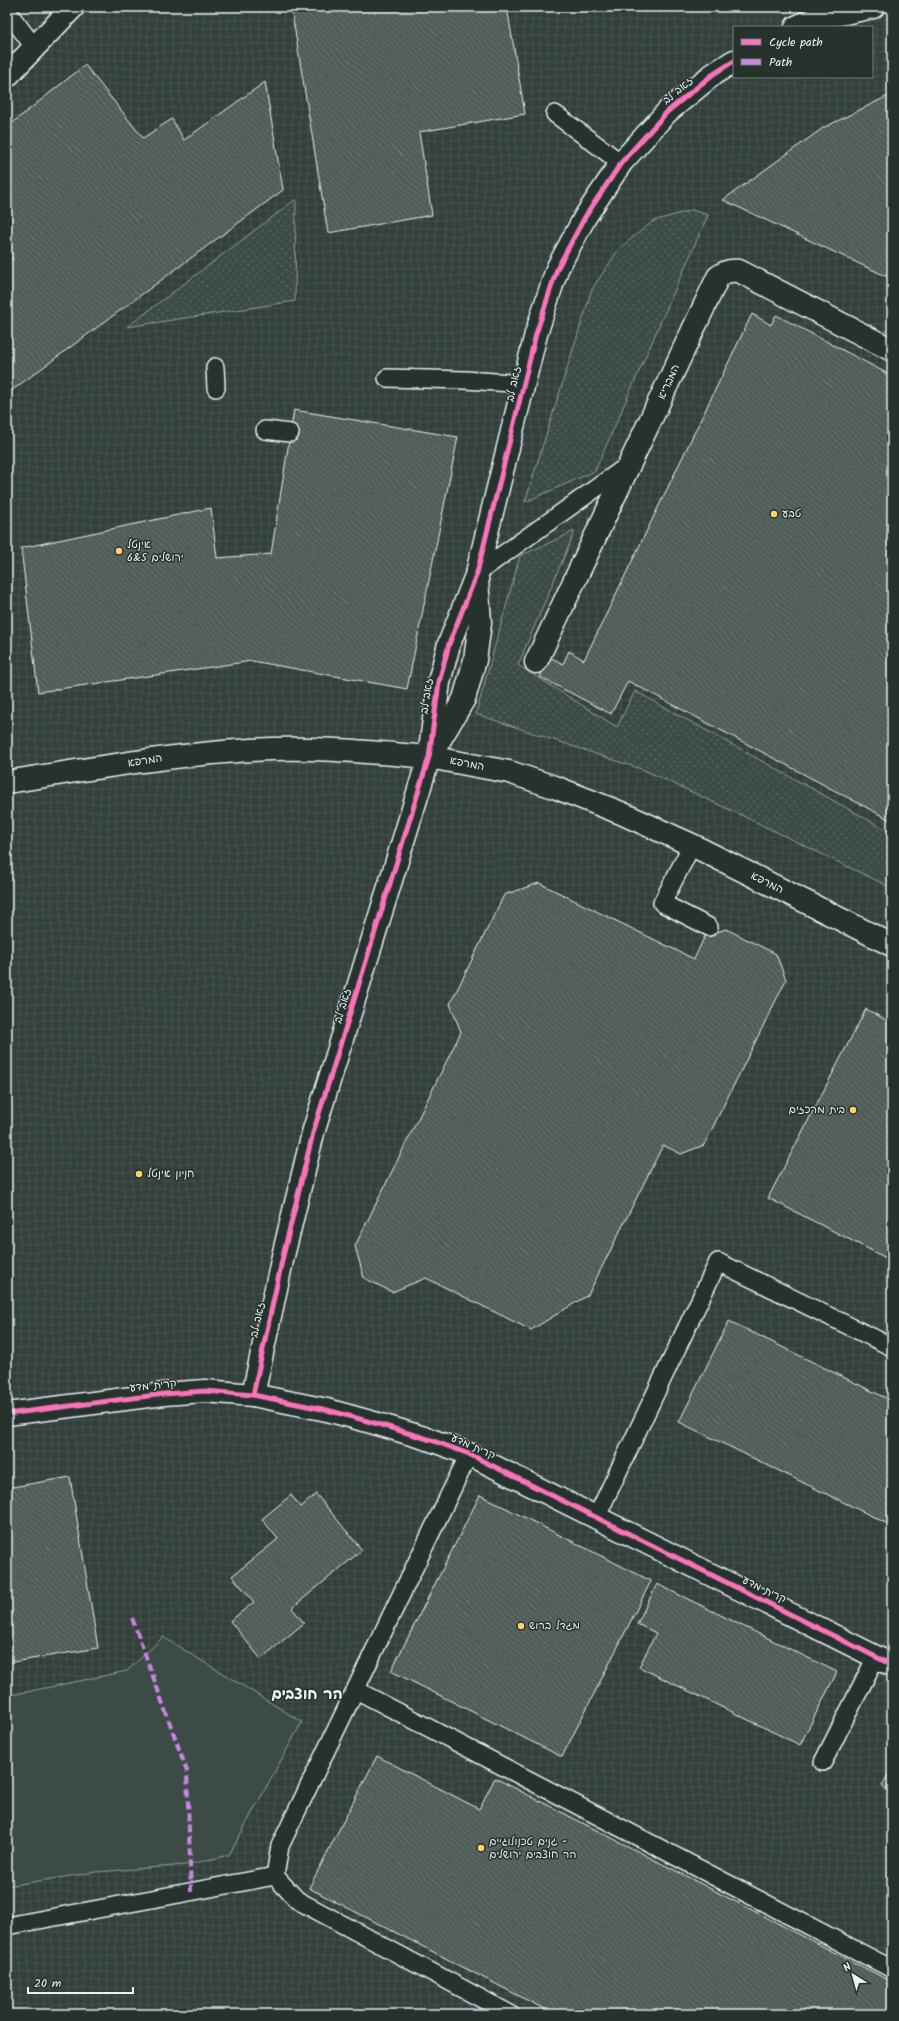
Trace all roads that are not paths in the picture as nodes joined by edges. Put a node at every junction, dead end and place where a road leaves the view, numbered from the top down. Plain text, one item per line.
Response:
1 (73, 7) edge
2 (873, 7) edge
3 (7, 11) edge
4 (798, 26) edge
5 (35, 48) junction
6 (733, 62) edge
7 (7, 76) edge
8 (555, 114) dead end
9 (621, 163) junction
10 (892, 350) edge
11 (215, 367) dead end
12 (387, 378) dead end
13 (525, 384) junction
14 (216, 388) dead end
15 (265, 430) dead end
16 (290, 433) dead end
17 (630, 464) junction
18 (477, 574) junction
19 (536, 662) dead end
20 (429, 757) junction
21 (7, 782) edge
22 (692, 845) junction
23 (709, 927) dead end
24 (892, 945) edge
25 (892, 1347) edge
26 (253, 1395) junction
27 (7, 1414) edge
28 (469, 1454) junction
29 (596, 1518) junction
30 (884, 1661) edge
31 (356, 1690) junction
32 (823, 1762) dead end
33 (275, 1876) junction
34 (7, 1926) edge
35 (892, 1969) edge
36 (510, 2014) edge

1 - 5 street
2 - 4 street
3 - 5 lane
5 - 7 street
6 - 9 street, זאב לב
8 - 9 lane
9 - 13 street, זאב לב
10 - 17 street, המבריא
11 - 14 lane
12 - 13 lane
13 - 18 street, זאב לב
15 - 16 lane
17 - 18 lane
17 - 19 street, המבריא
18 - 20 street, זאב לב
18 - 20 street, זאב לב
20 - 21 street, המרפא
20 - 22 street, המרפא
20 - 26 street, זאב לב
22 - 23 lane
22 - 24 street, המרפא
25 - 29 lane
26 - 27 street, קרית מדע
26 - 28 street, קרית מדע
28 - 29 street, קרית מדע
28 - 31 lane
29 - 30 street, קרית מדע
30 - 32 lane
31 - 33 lane
31 - 35 lane
33 - 34 lane
33 - 36 lane

